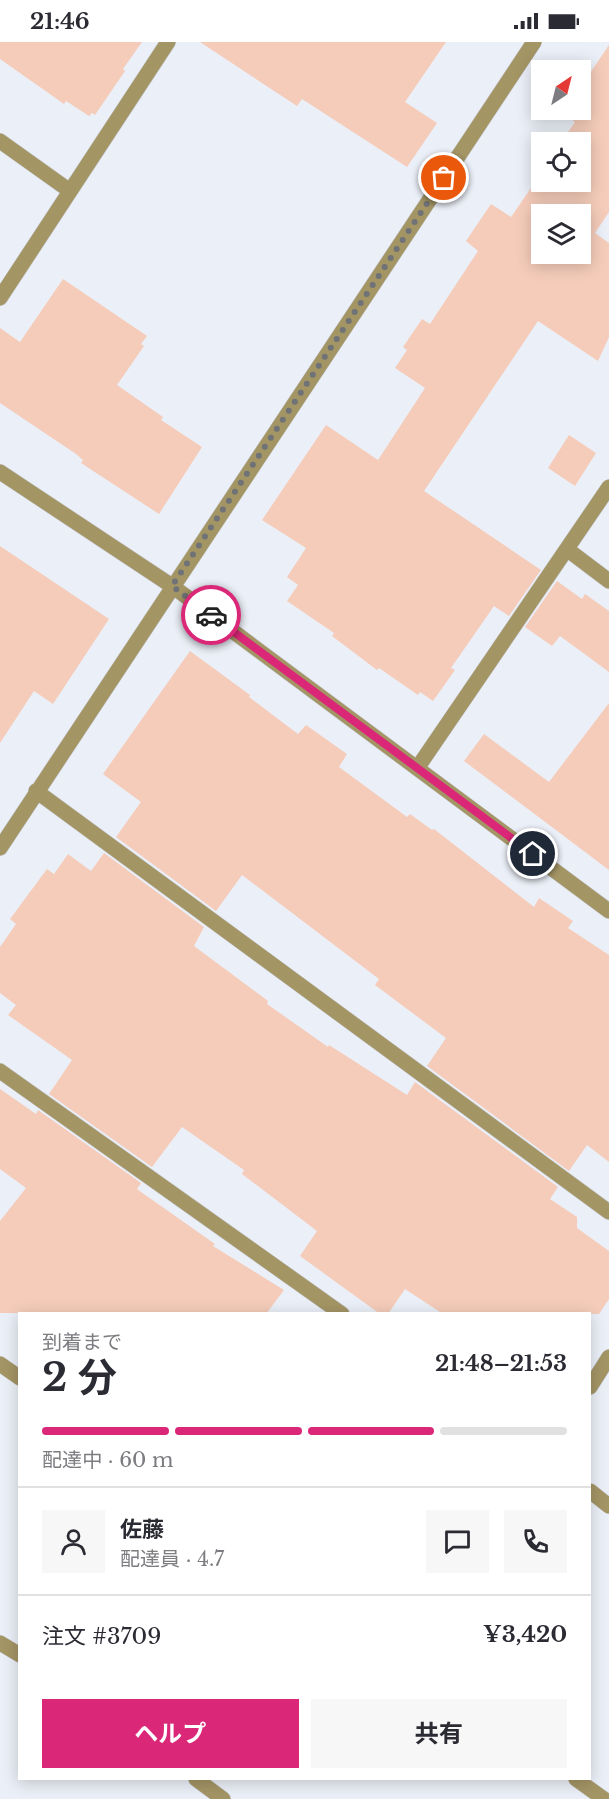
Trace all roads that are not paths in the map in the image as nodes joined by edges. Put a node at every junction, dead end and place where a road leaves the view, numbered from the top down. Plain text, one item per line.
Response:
1 (168, 42) edge
2 (534, 42) edge
3 (0, 141) edge
4 (70, 190) junction
5 (0, 298) edge
6 (0, 472) edge
7 (609, 487) edge
8 (568, 550) junction
9 (609, 580) edge
10 (172, 586) junction
11 (418, 767) junction
12 (36, 791) junction
13 (0, 848) edge
14 (609, 911) edge
15 (0, 1071) edge
16 (609, 1212) edge
17 (339, 1312) edge
18 (609, 1357) edge
19 (0, 1364) edge
20 (18, 1377) edge
21 (591, 1385) edge
22 (591, 1492) edge
23 (609, 1506) edge
24 (0, 1643) edge
25 (18, 1654) edge
26 (197, 1780) edge
27 (577, 1780) edge
28 (223, 1799) edge
29 (604, 1799) edge

1 - 4 street
2 - 10 street
3 - 4 street
4 - 5 street
6 - 10 street
7 - 8 street
8 - 9 street
8 - 11 street
10 - 11 street
10 - 12 street
11 - 14 street
12 - 13 street
12 - 16 street
15 - 17 street
18 - 21 street
19 - 20 street
22 - 23 street
24 - 25 street
26 - 28 street
27 - 29 street

